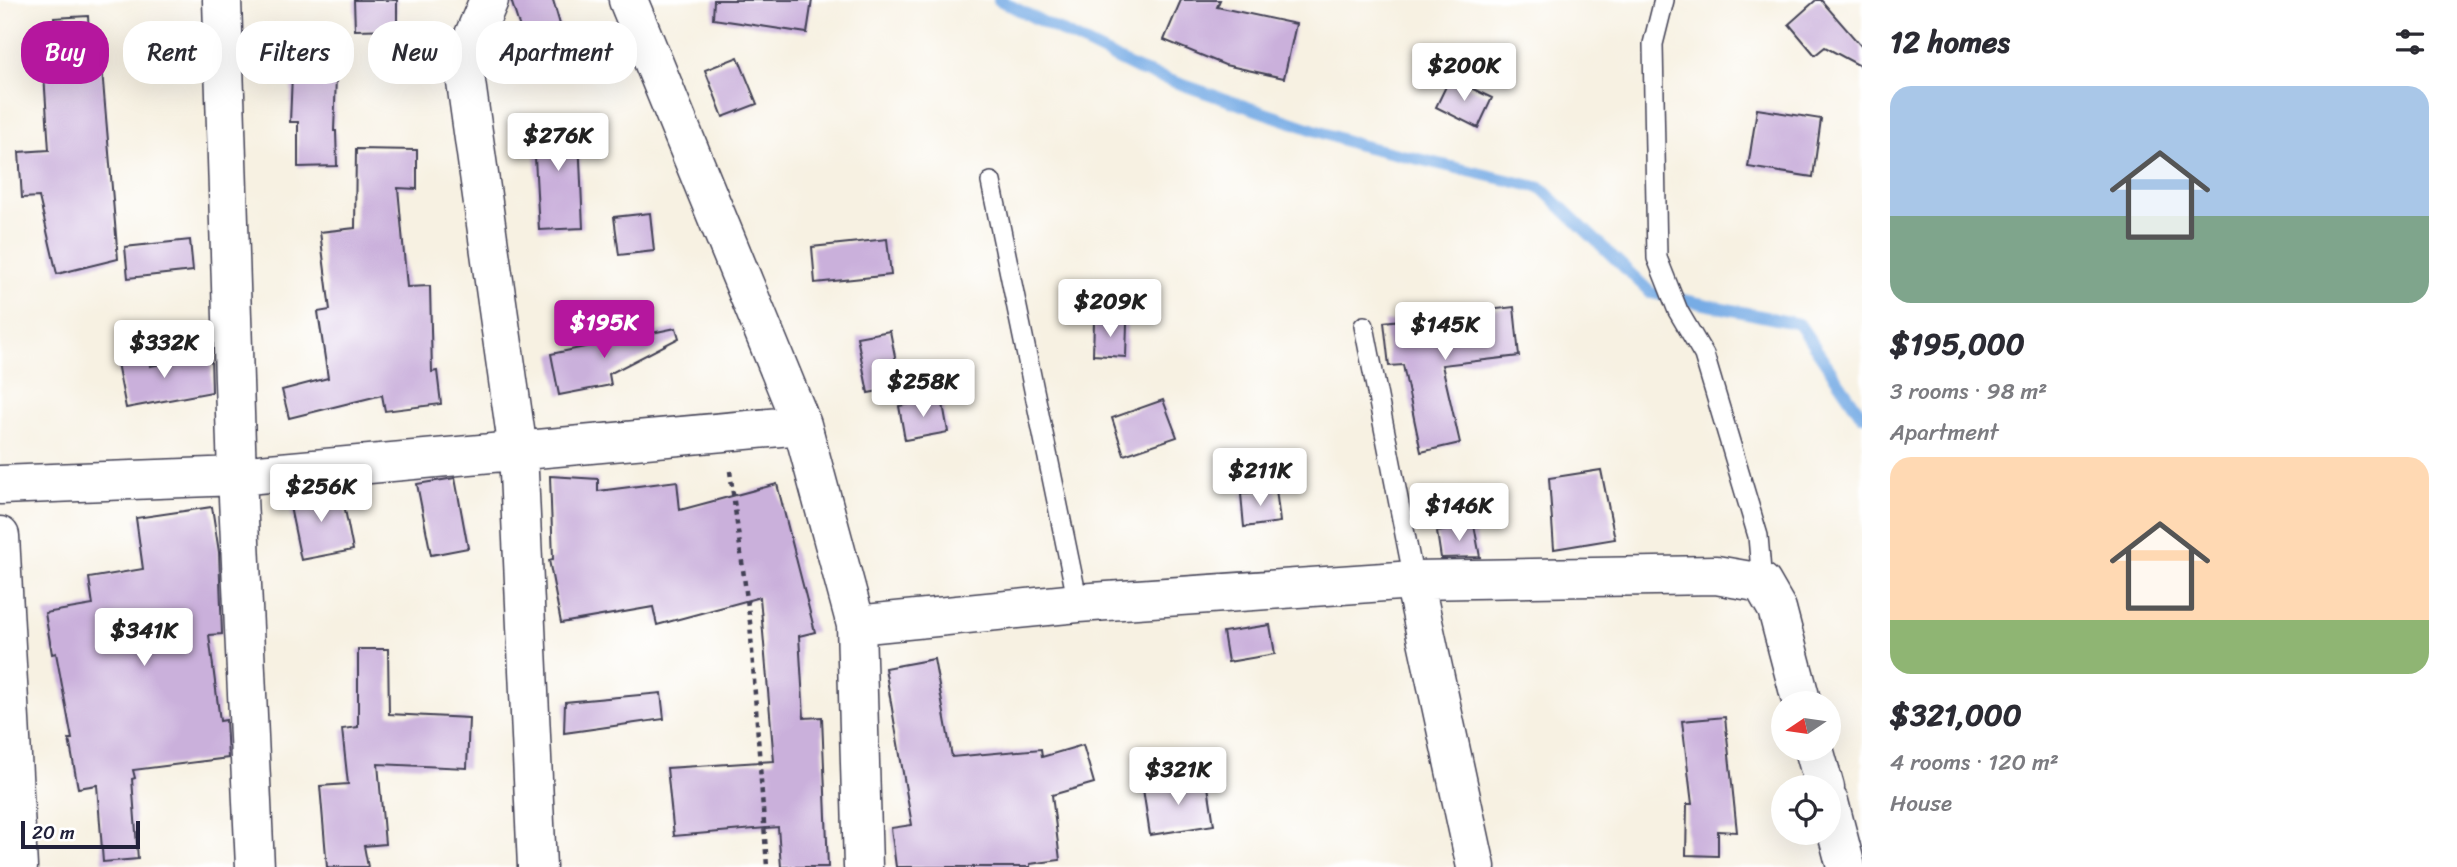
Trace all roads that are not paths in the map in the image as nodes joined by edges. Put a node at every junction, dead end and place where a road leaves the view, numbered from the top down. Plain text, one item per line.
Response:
1 (222, 0) edge
2 (489, 0) edge
3 (628, 0) edge
4 (1664, 0) edge
5 (990, 182) dead end
6 (1364, 327) dead end
7 (802, 425) junction
8 (518, 451) junction
9 (237, 476) junction
10 (0, 485) edge
11 (0, 536) edge
12 (1413, 580) junction
13 (1762, 583) junction
14 (1078, 603) junction
15 (856, 625) junction
16 (1799, 691) edge
17 (1840, 845) edge
18 (18, 867) edge
19 (255, 867) edge
20 (537, 867) edge
21 (863, 867) edge
22 (1476, 867) edge
23 (1846, 867) edge

1 - 9 street
2 - 8 street
3 - 7 street
4 - 13 lane
5 - 14 lane
6 - 12 lane
7 - 8 street
7 - 15 street
8 - 9 street
8 - 20 street
9 - 10 street
9 - 19 street
11 - 18 street
12 - 13 street
12 - 14 street
12 - 22 street
13 - 16 street
14 - 15 street
15 - 21 street
17 - 23 street

